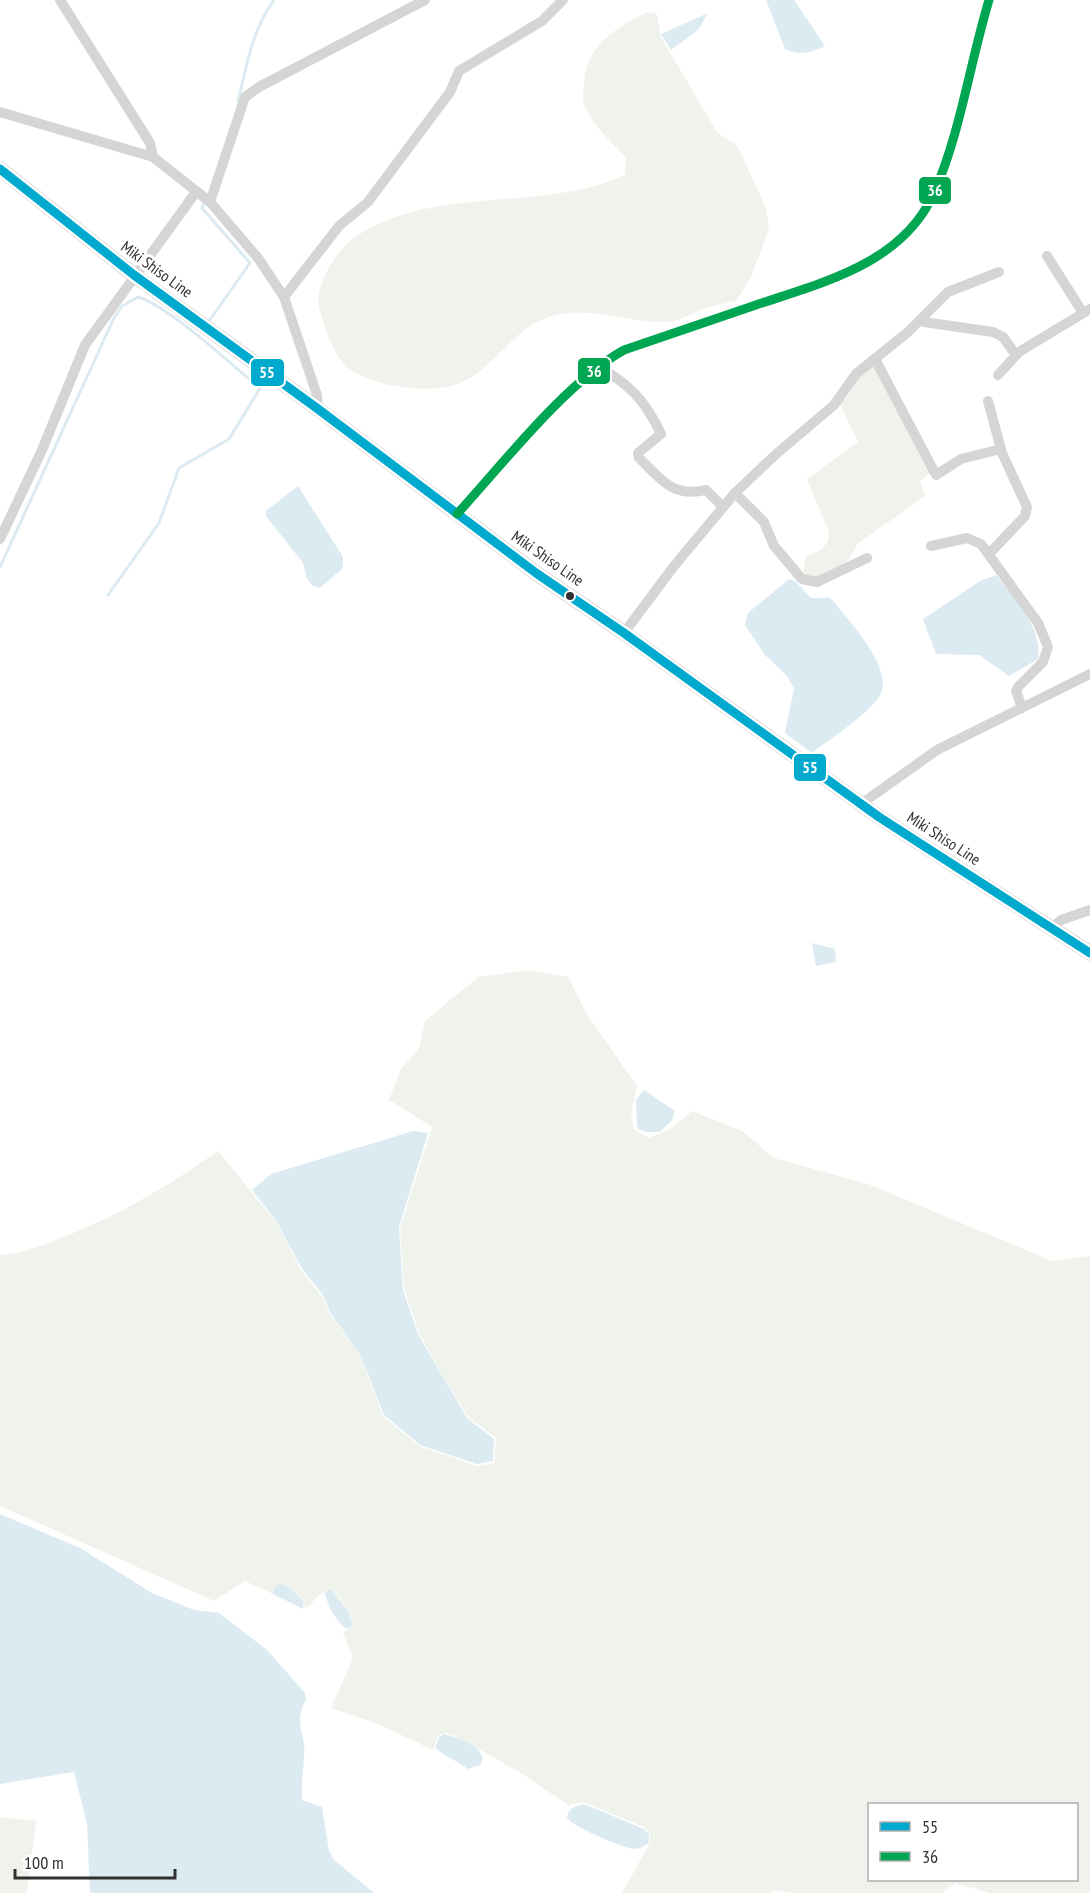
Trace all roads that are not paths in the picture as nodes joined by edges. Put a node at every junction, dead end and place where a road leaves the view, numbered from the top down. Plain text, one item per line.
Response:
1 (60, 0) edge
2 (425, 0) edge
3 (563, 0) edge
4 (989, 0) edge
5 (0, 112) edge
6 (153, 157) junction
7 (0, 169) edge
8 (196, 192) junction
9 (210, 202) junction
10 (1047, 256) dead end
11 (999, 272) dead end
12 (134, 275) junction
13 (284, 297) junction
14 (1087, 311) edge
15 (922, 319) junction
16 (1016, 355) junction
17 (875, 360) junction
18 (598, 366) junction
19 (998, 375) dead end
20 (988, 401) dead end
21 (318, 409) junction
22 (1001, 449) junction
23 (735, 493) junction
24 (723, 507) junction
25 (457, 514) junction
26 (0, 539) edge
27 (931, 546) dead end
28 (989, 554) junction
29 (867, 558) dead end
30 (624, 633) junction
31 (1090, 674) edge
32 (1022, 708) junction
33 (861, 804) junction
34 (1090, 910) edge
35 (1050, 929) junction
36 (1090, 953) edge

1 - 6 street
2 - 9 street
3 - 13 street
4 - 18 street
5 - 6 street
6 - 8 street
7 - 12 main road, Miki Shiso Line
8 - 9 street
8 - 12 street
9 - 13 street
10 - 14 street
11 - 15 street
12 - 21 main road, Miki Shiso Line
12 - 26 street
13 - 21 street
14 - 16 street
15 - 16 street
15 - 17 street
16 - 19 street
17 - 22 street
17 - 23 street
18 - 24 street
18 - 25 street
20 - 22 street
21 - 25 main road, Miki Shiso Line
22 - 28 street
23 - 24 street
23 - 29 street
24 - 30 street
25 - 30 main road, Miki Shiso Line
27 - 28 street
28 - 32 street
30 - 33 main road, Miki Shiso Line
31 - 32 street
32 - 33 street
33 - 35 main road, Miki Shiso Line
34 - 35 street
35 - 36 main road, Miki Shiso Line

